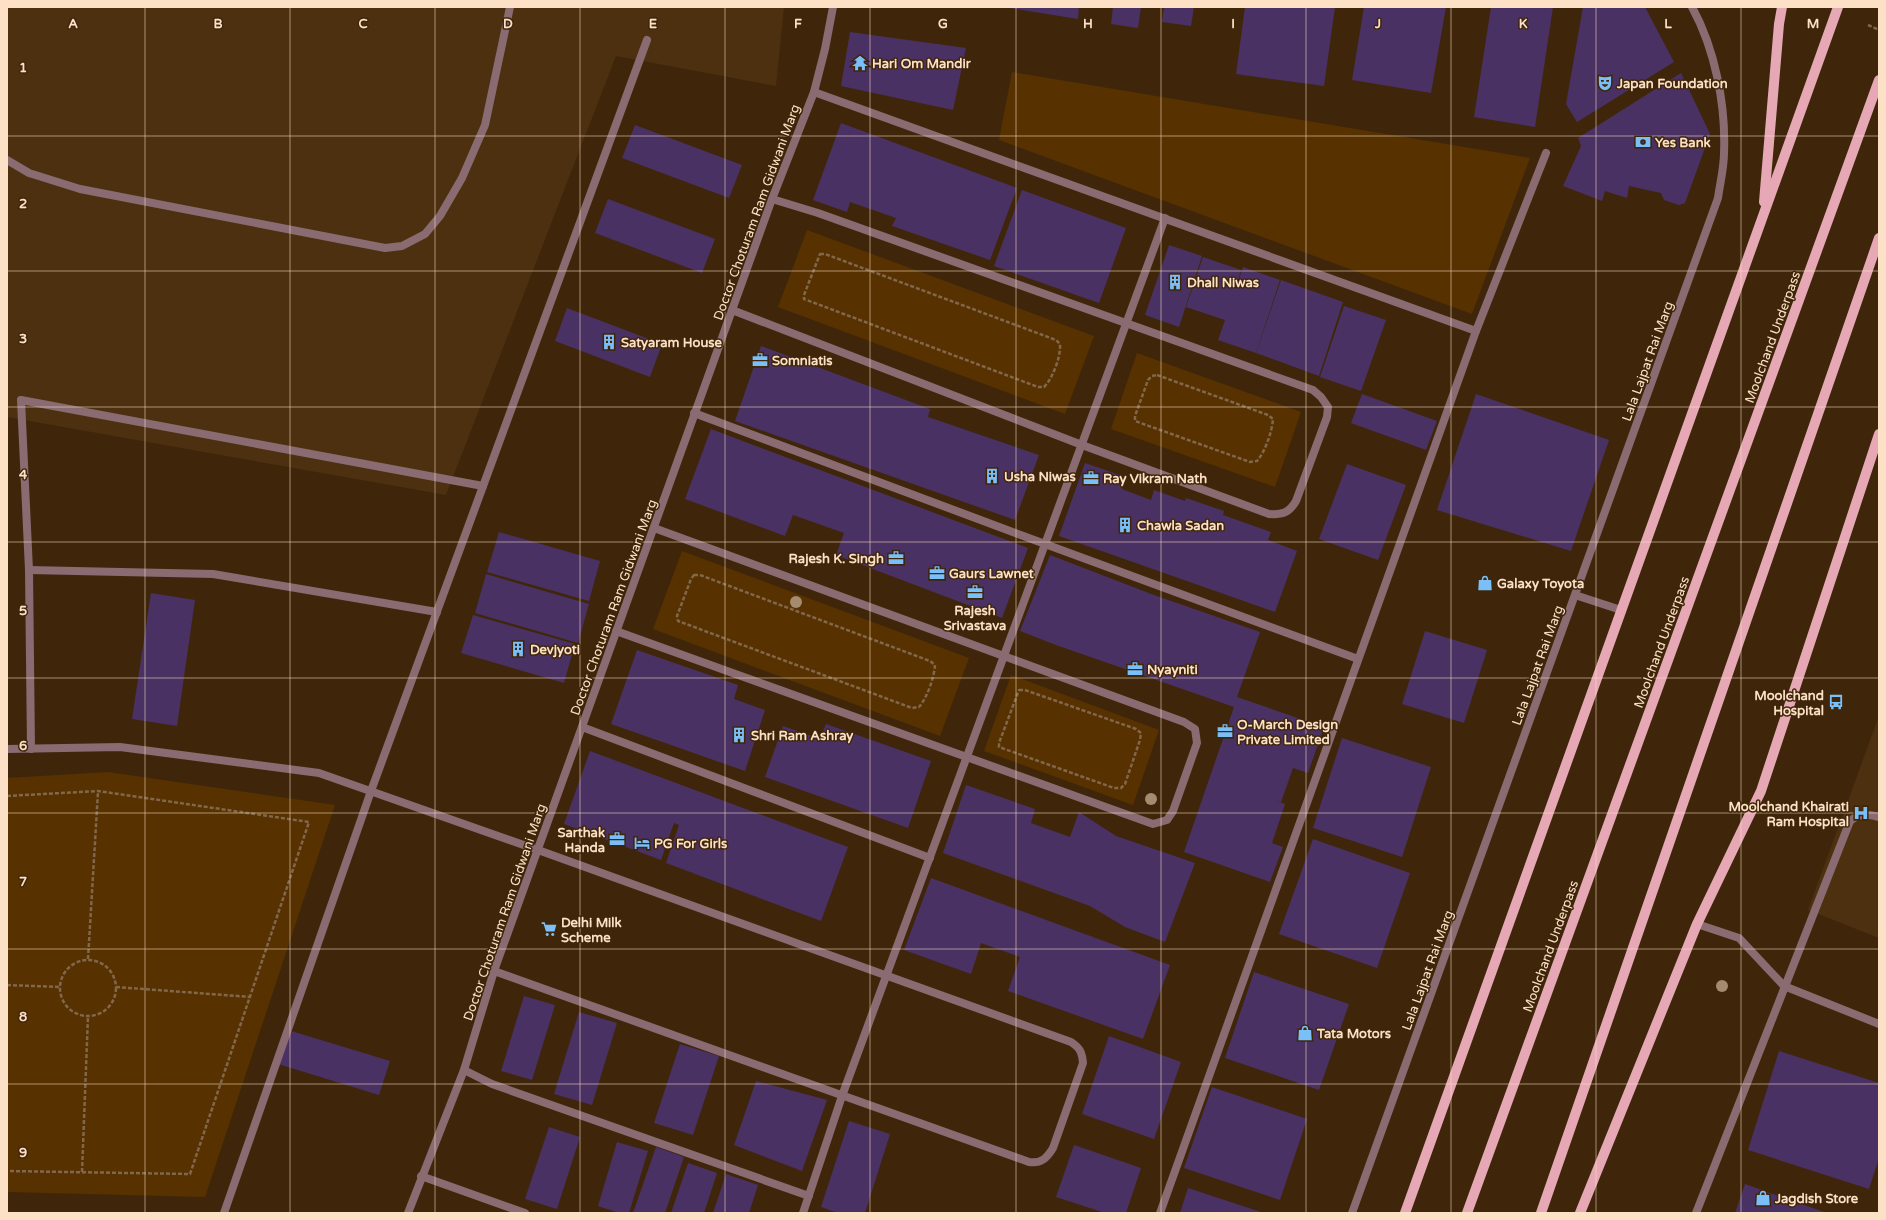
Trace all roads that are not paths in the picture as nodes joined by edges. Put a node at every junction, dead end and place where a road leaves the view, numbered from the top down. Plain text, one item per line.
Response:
1 (510, 7) edge
2 (833, 7) edge
3 (1692, 7) edge
4 (1782, 7) edge
5 (1838, 7) edge
6 (646, 40) dead end
7 (1879, 80) edge
8 (814, 92) junction
9 (1546, 153) dead end
10 (7, 160) edge
11 (772, 199) junction
12 (1763, 216) junction
13 (1164, 218) junction
14 (1879, 238) edge
15 (732, 310) junction
16 (1126, 323) junction
17 (1476, 330) junction
18 (694, 413) junction
19 (1879, 434) edge
20 (1082, 445) junction
21 (483, 486) junction
22 (654, 528) junction
23 (1045, 544) junction
24 (29, 570) junction
25 (1575, 595) junction
26 (1621, 610) junction
27 (437, 612) junction
28 (616, 631) junction
29 (1004, 656) junction
30 (1358, 659) junction
31 (582, 727) junction
32 (7, 749) edge
33 (31, 749) junction
34 (966, 757) junction
35 (371, 791) junction
36 (1879, 817) edge
37 (538, 850) junction
38 (930, 858) junction
39 (1697, 924) junction
40 (494, 971) junction
41 (886, 977) junction
42 (1784, 986) junction
43 (1879, 1024) edge
44 (464, 1070) junction
45 (842, 1096) junction
46 (421, 1176) junction
47 (809, 1196) junction
48 (224, 1213) edge
49 (408, 1213) edge
50 (525, 1213) edge
51 (803, 1213) edge
52 (1160, 1213) edge
53 (1352, 1213) edge
54 (1405, 1213) edge
55 (1468, 1213) edge
56 (1541, 1213) edge
57 (1580, 1213) edge
58 (1696, 1213) edge

1 - 10 street
2 - 8 street, Doctor Choturam Ram Gidwani Marg
3 - 25 street, Lala Lajpat Rai Marg
4 - 12 main road
5 - 12 main road
6 - 21 street
7 - 55 main road, Moolchand Underpass
8 - 11 street, Doctor Choturam Ram Gidwani Marg
8 - 13 street
9 - 17 street
11 - 15 street, Doctor Choturam Ram Gidwani Marg
11 - 16 street
12 - 26 main road
13 - 16 street
13 - 17 street
14 - 56 main road
15 - 18 street, Doctor Choturam Ram Gidwani Marg
15 - 20 street
16 - 20 street
16 - 20 street
17 - 30 street
18 - 22 street, Doctor Choturam Ram Gidwani Marg
18 - 23 street
19 - 39 main road
20 - 23 street
21 - 24 street
21 - 27 street
22 - 28 street, Doctor Choturam Ram Gidwani Marg
22 - 29 street
23 - 29 street
23 - 30 street
24 - 27 street
24 - 33 street
25 - 26 street
25 - 53 street, Lala Lajpat Rai Marg
26 - 54 main road
27 - 35 street
28 - 31 street, Doctor Choturam Ram Gidwani Marg
28 - 34 street
29 - 34 street
29 - 34 street
30 - 52 street
31 - 37 street, Doctor Choturam Ram Gidwani Marg
31 - 38 street
32 - 33 street
33 - 35 street
34 - 38 street
35 - 37 street
35 - 48 street
36 - 42 street
37 - 40 street, Doctor Choturam Ram Gidwani Marg
37 - 41 street
38 - 41 street
39 - 42 street
39 - 57 main road
40 - 44 street, Doctor Choturam Ram Gidwani Marg
40 - 45 street
41 - 45 street
41 - 45 street
42 - 43 street
42 - 58 street
44 - 46 street, Doctor Choturam Ram Gidwani Marg
44 - 47 street
45 - 47 street
46 - 49 street, Doctor Choturam Ram Gidwani Marg
46 - 50 street
47 - 51 street

